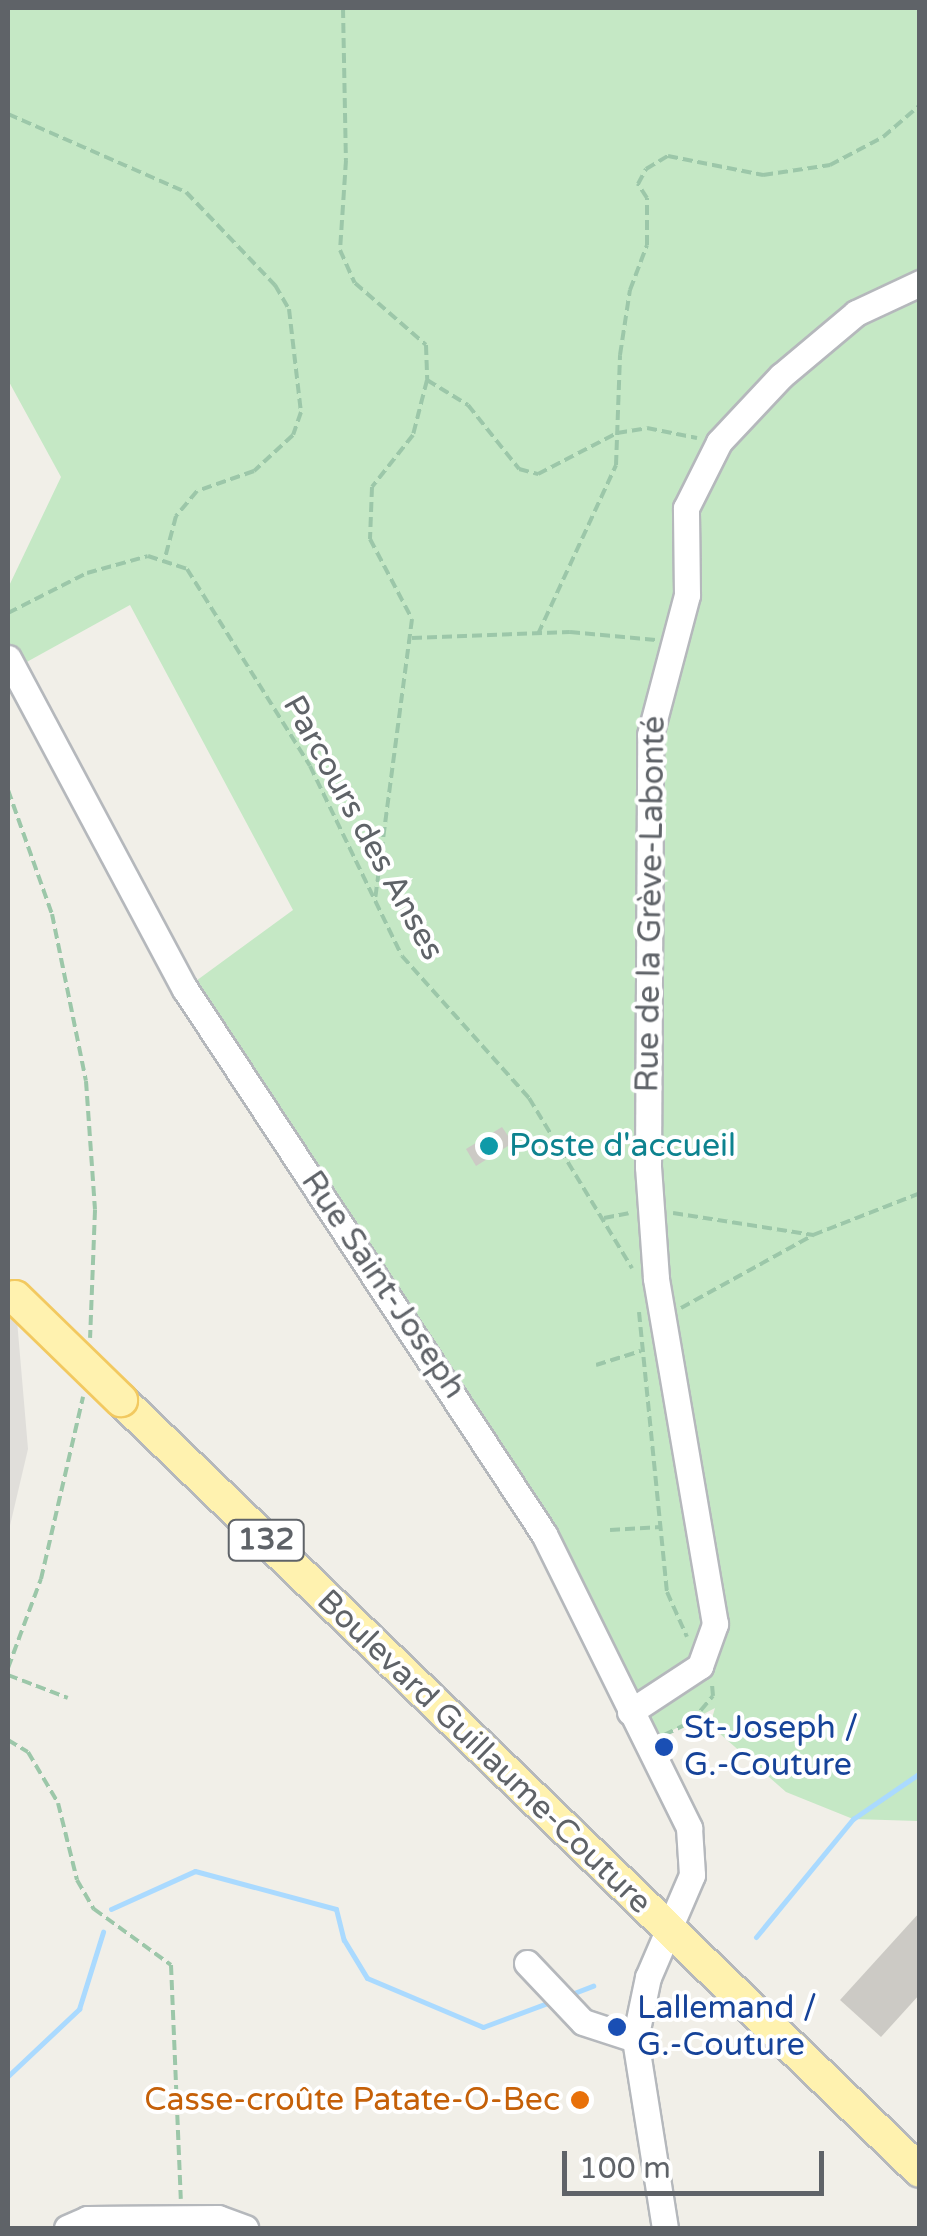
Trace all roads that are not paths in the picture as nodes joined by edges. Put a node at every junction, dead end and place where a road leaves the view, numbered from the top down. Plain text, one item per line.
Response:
1 (920, 283) edge
2 (8, 658) edge
3 (11, 1293) edge
4 (630, 1712) junction
5 (669, 1930) junction
6 (528, 1963) dead end
7 (635, 2039) junction
8 (920, 2171) edge
9 (67, 2228) edge
10 (245, 2228) edge
11 (665, 2228) edge

1 - 4 street, Rue de la Grève-Labonté
2 - 4 street, Rue Saint-Joseph
3 - 5 main road, Boulevard Guillaume-Couture / 132, bridge
4 - 5 street, Rue Saint-Joseph
5 - 7 street, Rue Saint-Joseph
5 - 8 main road, Boulevard Guillaume-Couture / 132
6 - 7 street
7 - 11 street
9 - 10 street

